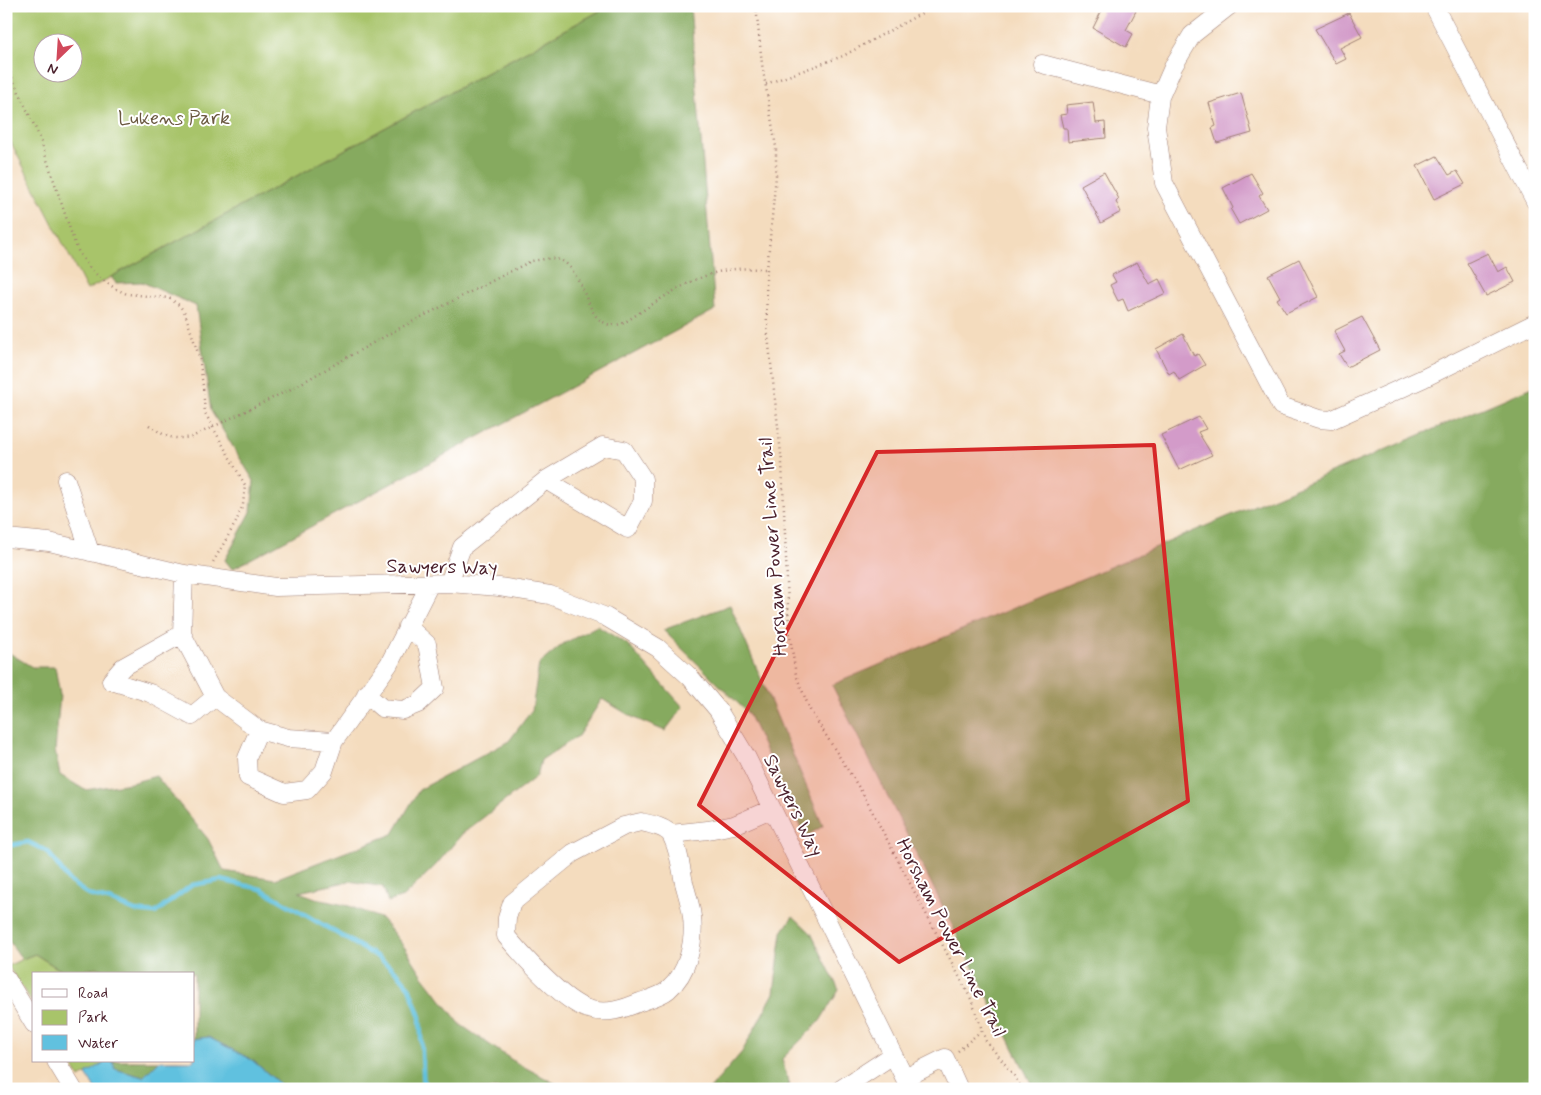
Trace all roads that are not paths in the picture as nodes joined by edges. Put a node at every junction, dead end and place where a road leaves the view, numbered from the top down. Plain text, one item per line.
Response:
1 (1229, 6) edge
2 (1434, 6) edge
3 (1042, 64) dead end
4 (1161, 95) junction
5 (1535, 201) edge
6 (1535, 323) edge
7 (66, 480) dead end
8 (546, 480) junction
9 (6, 538) edge
10 (90, 552) junction
11 (184, 574) junction
12 (449, 583) junction
13 (430, 584) junction
14 (407, 626) junction
15 (182, 634) junction
16 (366, 694) junction
17 (215, 697) junction
18 (259, 730) junction
19 (334, 741) junction
20 (771, 809) junction
21 (671, 834) junction
22 (8, 986) edge
23 (32, 1021) edge
24 (894, 1055) junction
25 (57, 1062) edge
26 (907, 1083) edge
27 (73, 1089) edge
28 (841, 1089) edge
29 (959, 1089) edge

1 - 4 street
2 - 5 street
3 - 4 street
4 - 6 street
7 - 10 street
8 - 8 street
8 - 12 street
9 - 10 street, Sawyers Way
10 - 11 street, Sawyers Way
11 - 13 street, Sawyers Way
11 - 15 street
12 - 13 street, Sawyers Way
12 - 20 street, Sawyers Way
13 - 14 street
14 - 16 street
14 - 16 street
15 - 17 street
15 - 17 street
16 - 19 street
17 - 18 street
18 - 19 street
18 - 19 street
20 - 21 street
20 - 24 street, Sawyers Way
21 - 21 street
22 - 23 street
24 - 26 street, Sawyers Way
24 - 28 street
25 - 27 street
26 - 29 street

